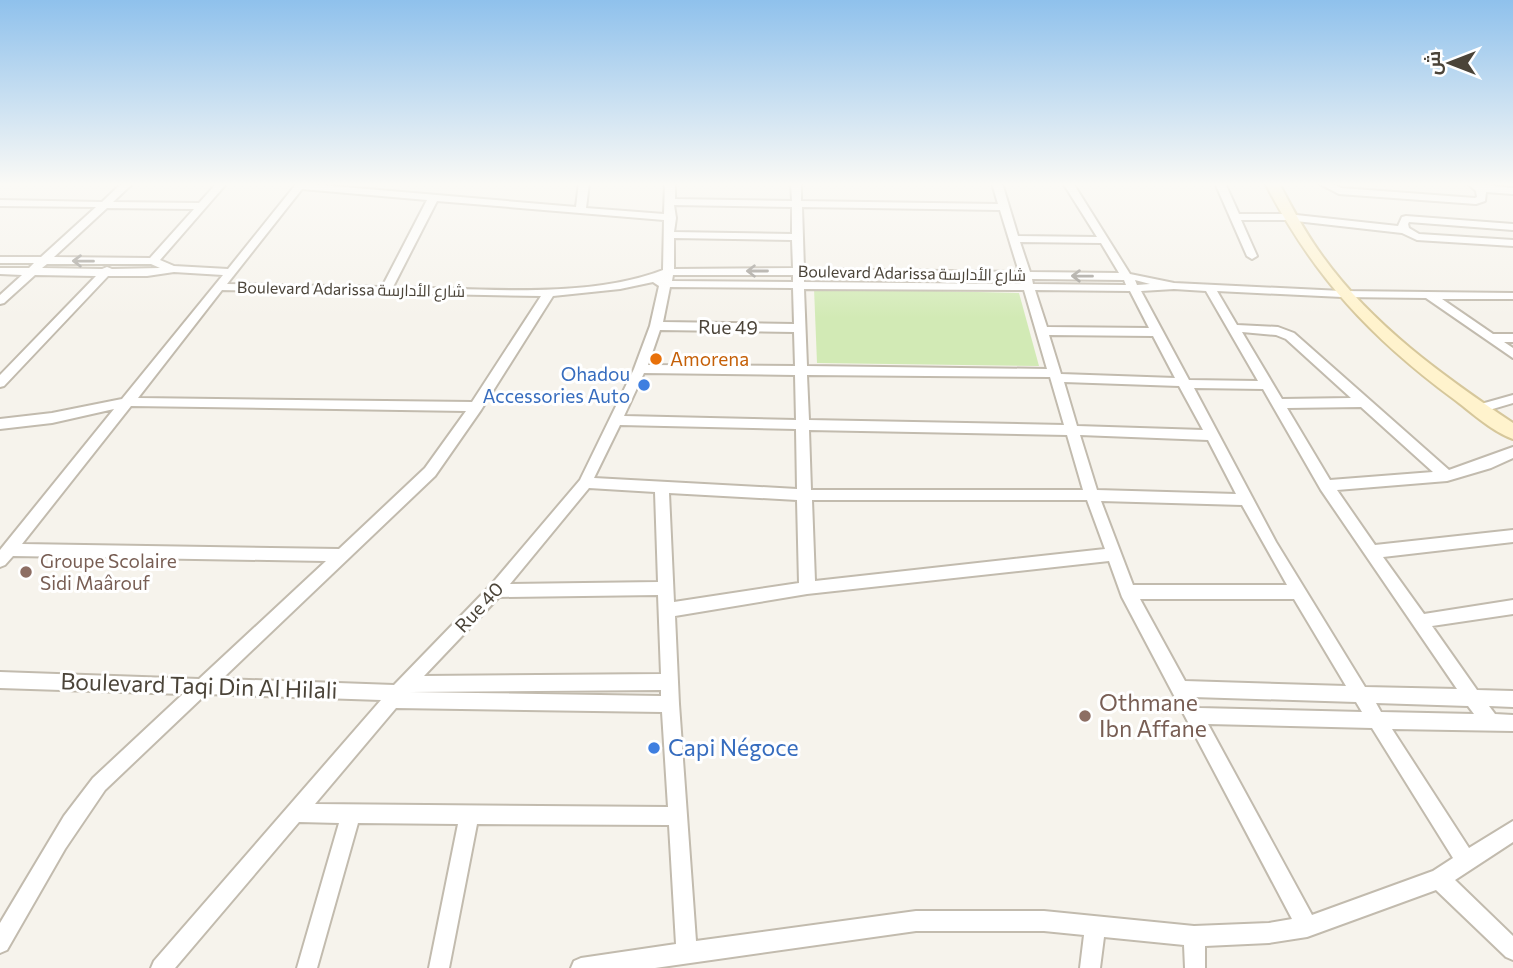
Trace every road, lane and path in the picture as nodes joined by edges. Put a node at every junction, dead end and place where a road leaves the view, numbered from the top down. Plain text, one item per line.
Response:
1 (78, 228) edge
2 (182, 228) edge
3 (265, 228) edge
4 (418, 228) edge
5 (670, 228) edge
6 (798, 228) edge
7 (1012, 228) edge
8 (1097, 228) edge
9 (1240, 228) edge
10 (1301, 228) edge
11 (1384, 228) edge
12 (1404, 230) joint
13 (669, 235) junction
14 (798, 237) junction
15 (1015, 239) junction
16 (1104, 240) junction
17 (1513, 243) edge
18 (1252, 256) dead end
19 (0, 260) edge
20 (44, 260) junction
21 (115, 261) junction
22 (153, 261) junction
23 (174, 270) junction
24 (0, 271) edge
25 (32, 272) junction
26 (229, 272) junction
27 (103, 273) junction
28 (668, 278) junction
29 (799, 278) junction
30 (1027, 281) junction
31 (1130, 283) junction
32 (218, 287) junction
33 (1209, 287) junction
34 (386, 290) junction
35 (549, 293) junction
36 (1342, 294) junction
37 (1429, 295) junction
38 (1513, 296) edge
39 (0, 301) edge
40 (656, 326) junction
41 (800, 328) junction
42 (1233, 328) junction
43 (1043, 331) junction
44 (1157, 331) junction
45 (1490, 338) junction
46 (1513, 338) edge
47 (1513, 354) edge
48 (640, 369) junction
49 (801, 370) junction
50 (1056, 375) junction
51 (0, 383) edge
52 (1184, 383) junction
53 (1265, 385) junction
54 (1513, 399) edge
55 (128, 402) junction
56 (1365, 402) junction
57 (1276, 404) junction
58 (476, 407) junction
59 (1479, 409) junction
60 (616, 420) junction
61 (0, 424) edge
62 (802, 427) junction
63 (1071, 429) junction
64 (1513, 432) edge
65 (1211, 435) junction
66 (1513, 452) edge
67 (1447, 476) junction
68 (585, 482) junction
69 (1326, 486) junction
70 (662, 487) junction
71 (804, 495) junction
72 (1092, 495) junction
73 (1245, 500) junction
74 (1513, 536) edge
75 (1371, 552) junction
76 (1113, 554) junction
77 (4, 555) edge
78 (342, 555) junction
79 (667, 588) junction
80 (807, 588) junction
81 (495, 592) junction
82 (1128, 592) junction
83 (1298, 593) junction
84 (1513, 607) edge
85 (667, 610) junction
86 (1421, 621) junction
87 (0, 680) edge
88 (669, 682) junction
89 (203, 685) junction
90 (1179, 689) junction
91 (399, 692) junction
92 (1360, 695) junction
93 (1474, 699) junction
94 (1513, 699) edge
95 (670, 704) junction
96 (1194, 716) junction
97 (1376, 720) junction
98 (1491, 723) junction
99 (1513, 723) edge
100 (296, 813) junction
101 (351, 814) junction
102 (469, 815) junction
103 (677, 816) junction
104 (1513, 831) edge
105 (1466, 861) junction
106 (1439, 879) junction
107 (1095, 925) junction
108 (1307, 927) junction
109 (1194, 936) junction
110 (0, 943) edge
111 (1513, 950) edge
112 (687, 954) junction
113 (161, 968) edge
114 (307, 968) edge
115 (439, 968) edge
116 (581, 968) edge
117 (1090, 968) edge
118 (1195, 968) edge

1 - 20 street
2 - 22 street
3 - 26 street
4 - 34 street
5 - 13 street, Rue 40
6 - 14 street
7 - 15 street
8 - 16 street
9 - 18 street
10 - 36 street
11 - 12 street
12 - 17 street
13 - 14 street
13 - 28 street, Rue 40
14 - 29 street
15 - 16 street
15 - 30 street
16 - 31 street
19 - 20 street
21 -> 20 street
20 - 25 street
21 - 22 street
21 - 27 street
22 - 23 street
23 - 26 street
23 - 27 street
24 - 25 street
25 - 27 street
25 - 39 street
26 - 32 street
27 - 51 street
28 - 29 street, Boulevard Adarissa شارع الأدارسة
28 - 35 street, Boulevard Adarissa شارع الأدارسة
28 - 40 street, Rue 40
29 - 30 street, Boulevard Adarissa شارع الأدارسة
29 - 41 street
30 - 31 street, Boulevard Adarissa شارع الأدارسة
30 - 43 street
31 - 33 street, Boulevard Adarissa شارع الأدارسة
31 - 44 street
32 - 34 street, Boulevard Adarissa شارع الأدارسة
32 - 55 street
33 - 36 street, Boulevard Adarissa شارع الأدارسة
33 - 42 street
34 - 35 street, Boulevard Adarissa شارع الأدارسة
35 - 58 street
36 - 37 street, Boulevard Adarissa شارع الأدارسة
36 - 59 street
37 - 38 street, Boulevard Adarissa شارع الأدارسة
37 - 45 street
40 - 41 street, Rue 49
40 - 48 street, Rue 40
41 - 49 street
42 - 53 street
42 - 56 street
43 - 44 street
43 - 50 street
44 - 52 street
45 - 46 street
45 - 47 street
48 - 49 street
48 - 60 street, Rue 40
49 - 50 street
49 - 62 street
50 - 52 street
50 - 63 street
52 - 53 street
52 - 65 street
53 - 57 street
54 - 59 street
55 - 58 street
55 - 61 street
55 - 77 street
56 - 57 street
56 - 67 street
57 - 69 street
58 - 78 street
59 - 64 street
60 - 62 street
60 - 68 street, Rue 40
62 - 63 street
62 - 71 street
63 - 65 street
63 - 72 street
65 - 73 street
66 - 67 street
67 - 69 street
68 - 70 street
68 - 81 street, Rue 40
69 - 75 street
70 - 71 street
70 - 79 street
71 - 72 street
71 - 80 street
72 - 73 street
72 - 76 street
73 - 83 street
74 - 75 street
75 - 86 street
76 - 80 street
76 - 82 street
77 - 78 street
78 - 89 street
79 - 81 street
79 - 85 street
80 - 85 street
81 - 91 street, Rue 40
82 - 83 street
82 - 90 street
83 - 92 street
84 - 86 street
85 - 88 street
86 - 93 street
87 - 89 street, Boulevard Taqi Din Al Hilali
88 - 91 street, Boulevard Taqi Din Al Hilali
88 - 95 street
89 - 91 street, Boulevard Taqi Din Al Hilali
89 - 110 street
90 - 92 street
90 - 96 street
91 - 95 street, Boulevard Taqi Din Al Hilali
91 - 100 street, Rue 40
92 - 93 street
92 - 97 street
93 - 94 street
93 - 98 street
95 - 103 street
96 - 97 street
96 - 108 street
97 - 98 street
97 - 105 street
98 - 99 street
100 - 101 street
100 - 113 street, Rue 40
101 - 102 street
101 - 114 street
102 - 103 street
102 - 115 street
103 - 112 street
104 - 105 street
105 - 106 street
106 - 108 street
106 - 111 street
107 - 109 street
107 - 112 street
107 - 117 street
108 - 109 street
109 - 118 street
112 - 116 street

